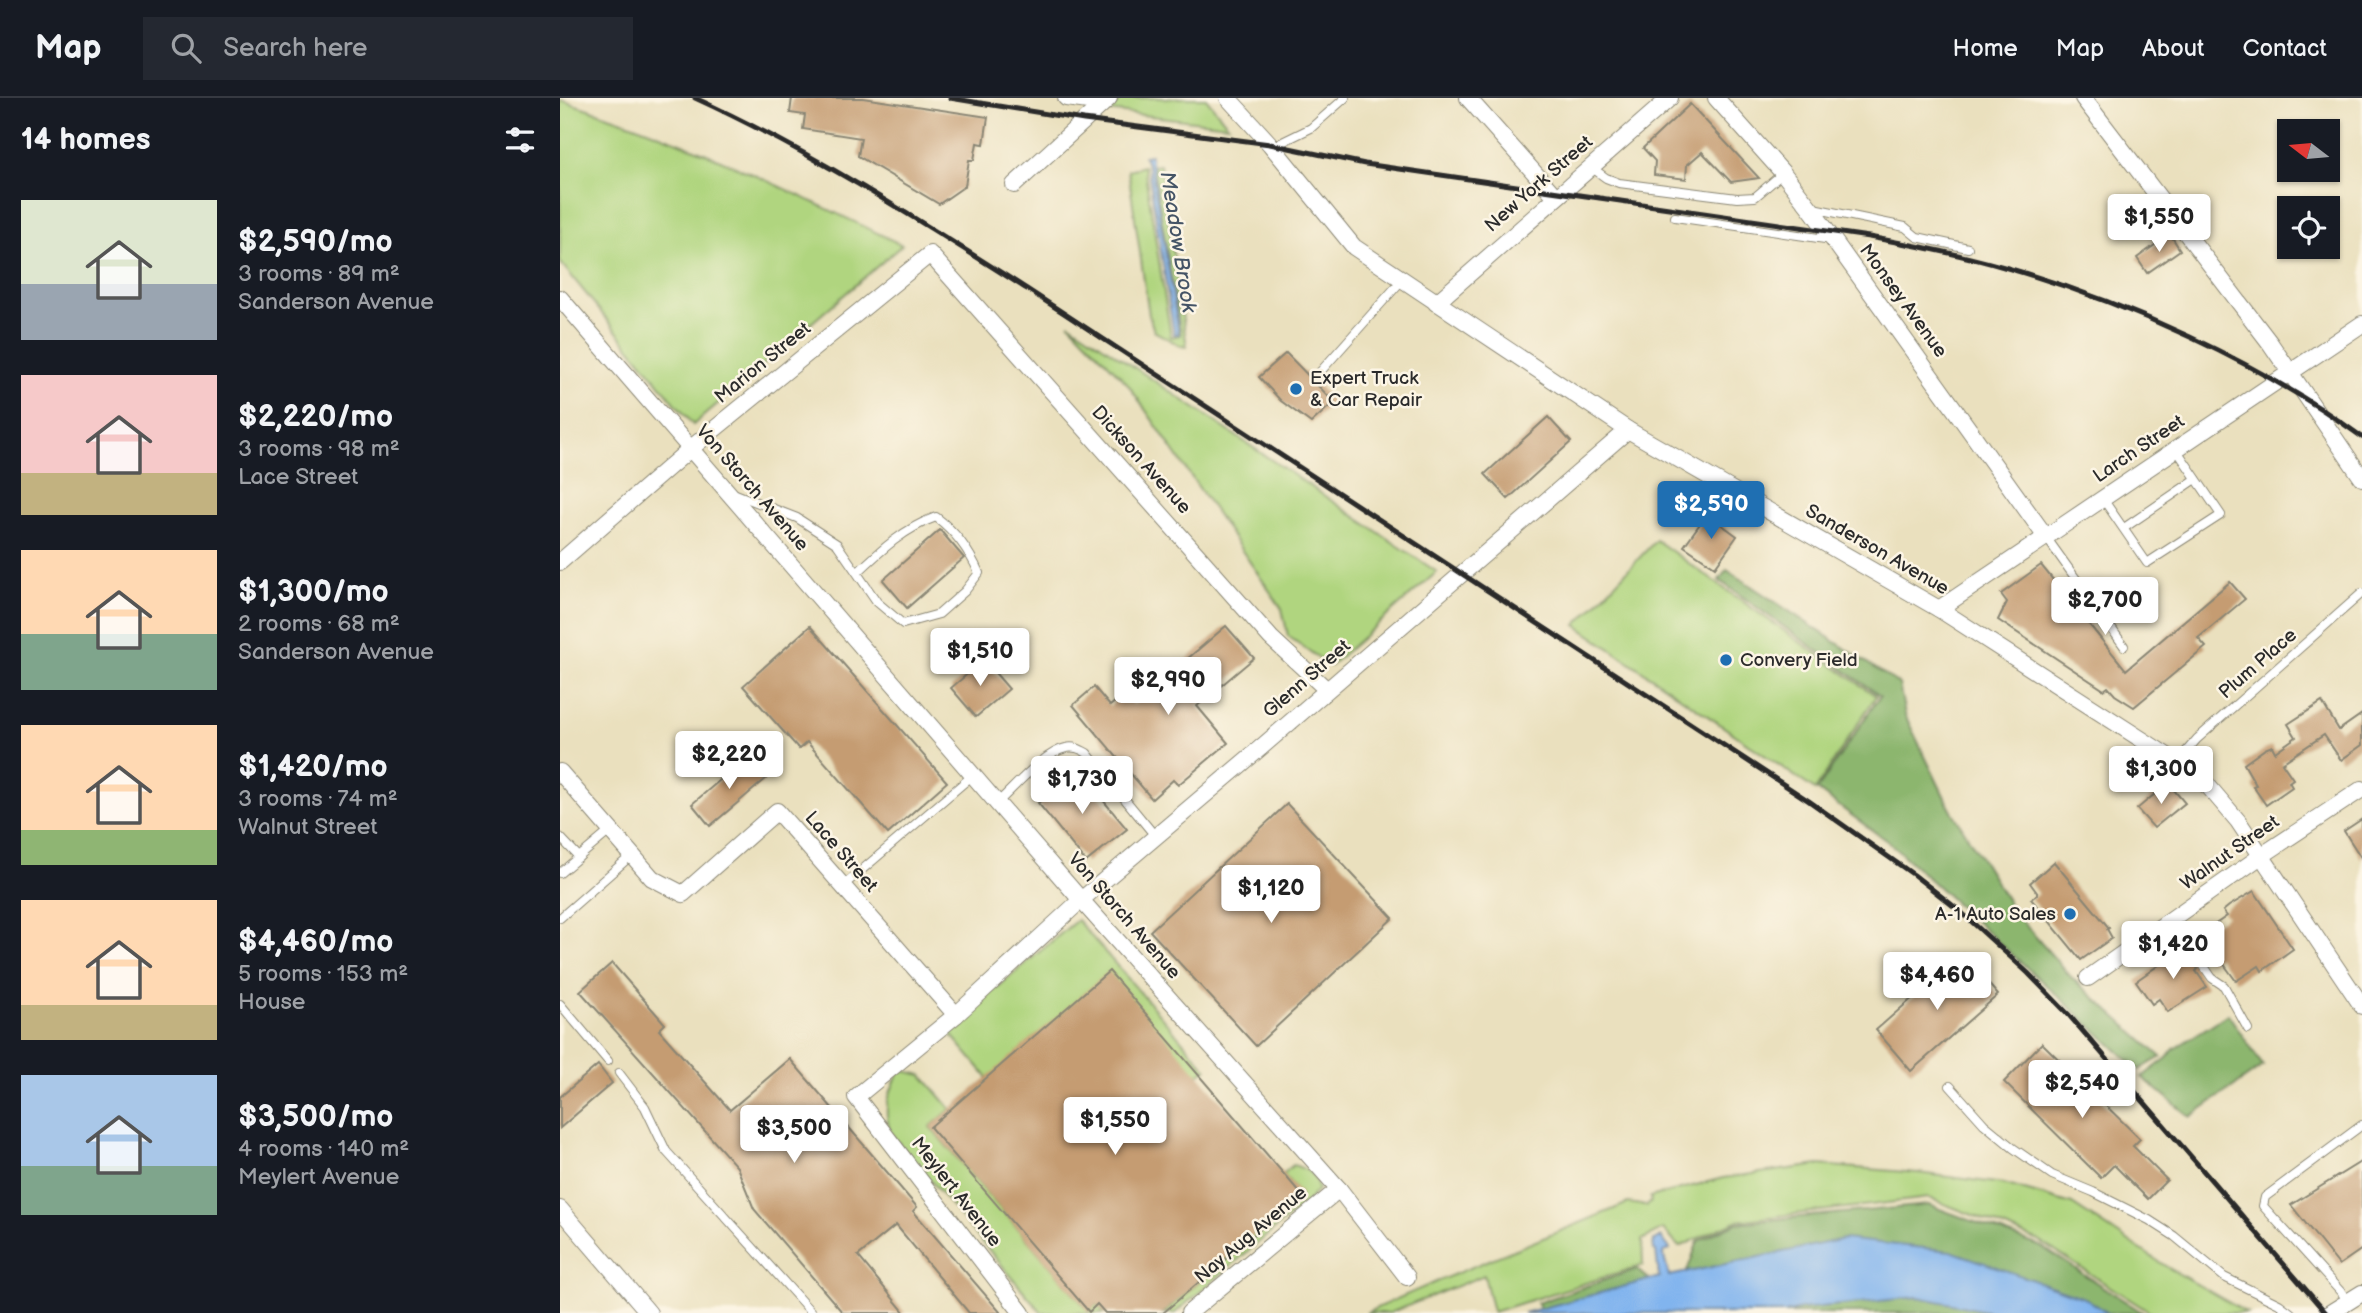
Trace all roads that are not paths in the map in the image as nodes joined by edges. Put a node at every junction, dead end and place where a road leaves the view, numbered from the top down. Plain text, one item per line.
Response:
1 (1066, 98) edge
2 (1228, 98) edge
3 (1345, 98) edge
4 (1468, 98) edge
5 (1670, 98) edge
6 (1716, 98) edge
7 (2083, 98) edge
8 (1106, 101) edge
9 (1272, 147) junction
10 (1591, 167) junction
11 (1783, 173) junction
12 (1014, 185) dead end
13 (1556, 197) junction
14 (1810, 208) junction
15 (1675, 217) dead end
16 (1834, 240) junction
17 (1968, 248) dead end
18 (930, 254) joint
19 (1402, 280) junction
20 (560, 298) edge
21 (1436, 303) junction
22 (2362, 324) edge
23 (1320, 372) dead end
24 (2290, 373) junction
25 (1628, 430) junction
26 (690, 449) junction
27 (2176, 449) junction
28 (2362, 478) edge
29 (2196, 479) junction
30 (727, 490) junction
31 (2103, 499) junction
32 (2124, 528) junction
33 (2046, 537) junction
34 (560, 562) edge
35 (857, 573) junction
36 (2362, 593) edge
37 (1939, 609) junction
38 (2124, 646) dead end
39 (1326, 689) junction
40 (2177, 762) junction
41 (560, 772) edge
42 (973, 775) junction
43 (2362, 789) edge
44 (998, 803) junction
45 (611, 830) junction
46 (560, 837) edge
47 (1156, 837) junction
48 (633, 854) junction
49 (2261, 856) junction
50 (579, 857) junction
51 (560, 873) edge
52 (843, 886) junction
53 (1081, 900) junction
54 (560, 918) edge
55 (2172, 919) junction
56 (2088, 978) dead end
57 (560, 1004) edge
58 (2362, 1006) edge
59 (956, 1014) junction
60 (2248, 1029) dead end
61 (608, 1061) dead end
62 (619, 1073) dead end
63 (1950, 1086) dead end
64 (856, 1097) joint
65 (2362, 1125) edge
66 (1339, 1189) junction
67 (560, 1209) edge
68 (1407, 1277) dead end
69 (2356, 1297) edge
70 (649, 1313) edge
71 (812, 1313) edge
72 (1023, 1313) edge
73 (1189, 1313) edge
74 (2291, 1313) edge
75 (2330, 1313) edge

1 - 8 street
2 - 9 street, Sanderson Avenue
3 - 9 lane
4 - 13 street
5 - 10 street, New York Street
6 - 11 street, Monsey Avenue
7 - 24 street
8 - 12 street
9 - 19 street, Sanderson Avenue
10 - 11 lane
10 - 13 street, New York Street
11 - 14 street, Monsey Avenue
13 - 21 street, New York Street
14 - 16 street, Monsey Avenue
14 - 17 lane
15 - 16 lane
16 - 33 street, Monsey Avenue
18 - 26 street, Marion Street
18 - 39 street, Dickson Avenue
19 - 21 street, Sanderson Avenue
19 - 23 lane
20 - 26 street, Von Storch Avenue
21 - 25 street, Sanderson Avenue
22 - 24 street, Larch Street
24 - 27 street, Larch Street
24 - 28 street
25 - 37 street, Sanderson Avenue
25 - 39 street, Glenn Street
26 - 30 street, Von Storch Avenue
26 - 34 street, Marion Street
27 - 29 lane
27 - 31 street, Larch Street
29 - 32 lane
29 - 32 lane
30 - 35 lane
30 - 42 street, Von Storch Avenue
31 - 32 lane
31 - 33 street, Larch Street
33 - 37 street, Larch Street
33 - 38 lane
35 - 35 lane
36 - 40 lane, Plum Place
37 - 40 street, Sanderson Avenue
39 - 47 street, Glenn Street
40 - 49 street, Sanderson Avenue
41 - 45 street
42 - 44 street, Von Storch Avenue
42 - 52 lane
43 - 49 street, Walnut Street
44 - 47 lane
44 - 53 street, Von Storch Avenue
45 - 48 street
45 - 50 lane
46 - 50 lane
47 - 53 street, Glenn Street
48 - 52 street, Lace Street
48 - 54 lane
49 - 55 street, Walnut Street
49 - 58 street, Sanderson Avenue
50 - 51 lane
52 - 59 street, Lace Street
53 - 59 street, Glenn Street
53 - 66 street, Von Storch Avenue
55 - 56 street, Walnut Street
55 - 60 lane
57 - 61 lane
59 - 64 street, Glenn Street
62 - 71 lane
63 - 74 lane
64 - 72 street, Meylert Avenue
65 - 69 lane
66 - 68 street, Von Storch Avenue
66 - 73 street, Nay Aug Avenue
67 - 70 street
69 - 75 street

